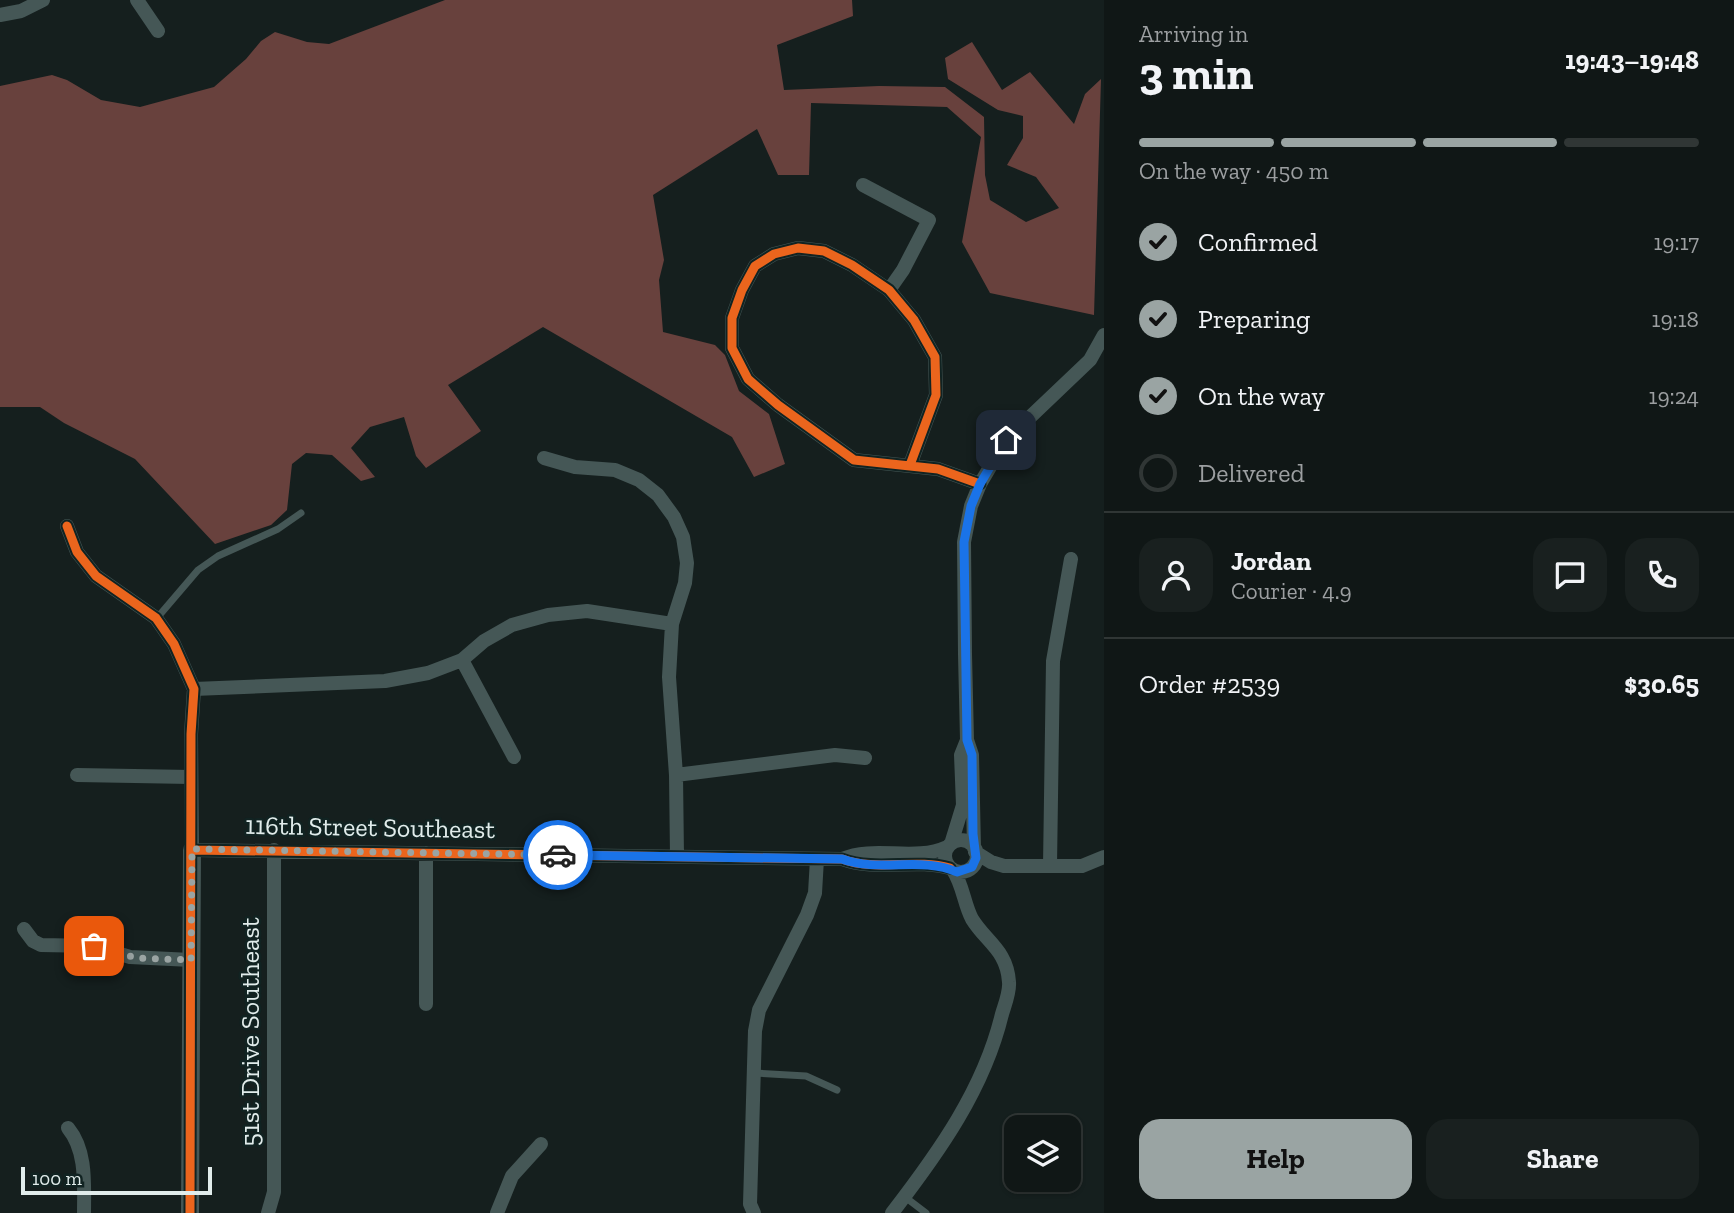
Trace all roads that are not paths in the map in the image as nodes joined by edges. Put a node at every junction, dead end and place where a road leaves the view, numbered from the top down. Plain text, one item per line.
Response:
1 (43, 0) edge
2 (137, 0) edge
3 (0, 15) edge
4 (158, 31) dead end
5 (863, 185) dead end
6 (889, 290) junction
7 (1104, 335) edge
8 (544, 458) dead end
9 (910, 465) junction
10 (980, 484) junction
11 (301, 513) dead end
12 (67, 526) dead end
13 (1071, 559) dead end
14 (156, 618) junction
15 (672, 624) junction
16 (462, 660) junction
17 (194, 689) junction
18 (967, 740) junction
19 (514, 757) dead end
20 (865, 758) dead end
21 (77, 775) dead end
22 (676, 775) junction
23 (191, 777) junction
24 (949, 846) junction
25 (192, 849) junction
26 (274, 850) junction
27 (975, 850) junction
28 (426, 853) junction
29 (677, 856) junction
30 (1104, 857) edge
31 (817, 859) junction
32 (842, 859) junction
33 (1004, 866) junction
34 (1050, 866) junction
35 (971, 868) junction
36 (951, 869) junction
37 (965, 896) junction
38 (24, 929) dead end
39 (191, 960) junction
40 (426, 1004) dead end
41 (754, 1073) junction
42 (837, 1090) dead end
43 (68, 1128) dead end
44 (541, 1144) dead end
45 (905, 1196) junction
46 (84, 1213) edge
47 (190, 1213) edge
48 (268, 1213) edge
49 (497, 1213) edge
50 (754, 1213) edge
51 (892, 1213) edge
52 (926, 1213) edge

1 - 3 street
2 - 4 street
5 - 6 street
6 - 9 street
6 - 9 street
7 - 10 street
8 - 15 street
9 - 10 street
10 - 18 street
11 - 14 lane
12 - 14 street
13 - 34 street
14 - 17 street
15 - 16 street
15 - 22 street
16 - 17 street
16 - 19 street
17 - 23 street
18 - 24 street
18 - 27 street
20 - 22 street
21 - 23 street
22 - 29 street
23 - 25 street
24 - 27 street
24 - 32 street, 116th Street Southeast
24 - 36 street
25 - 26 street, 116th Street Southeast
25 - 39 street
26 - 28 street, 116th Street Southeast
26 - 48 street, 51st Drive Southeast
27 - 33 street
27 - 35 street
28 - 29 street, 116th Street Southeast
28 - 40 street
29 - 31 street, 116th Street Southeast
30 - 34 street
31 - 32 street, 116th Street Southeast
31 - 41 street
32 - 36 street, 116th Street Southeast
33 - 34 street
33 - 35 street
35 - 36 street
35 - 37 street
36 - 37 street
37 - 45 street
38 - 39 street
39 - 47 street
41 - 42 lane
41 - 50 street
43 - 46 street
44 - 49 street
45 - 51 street
45 - 52 lane

